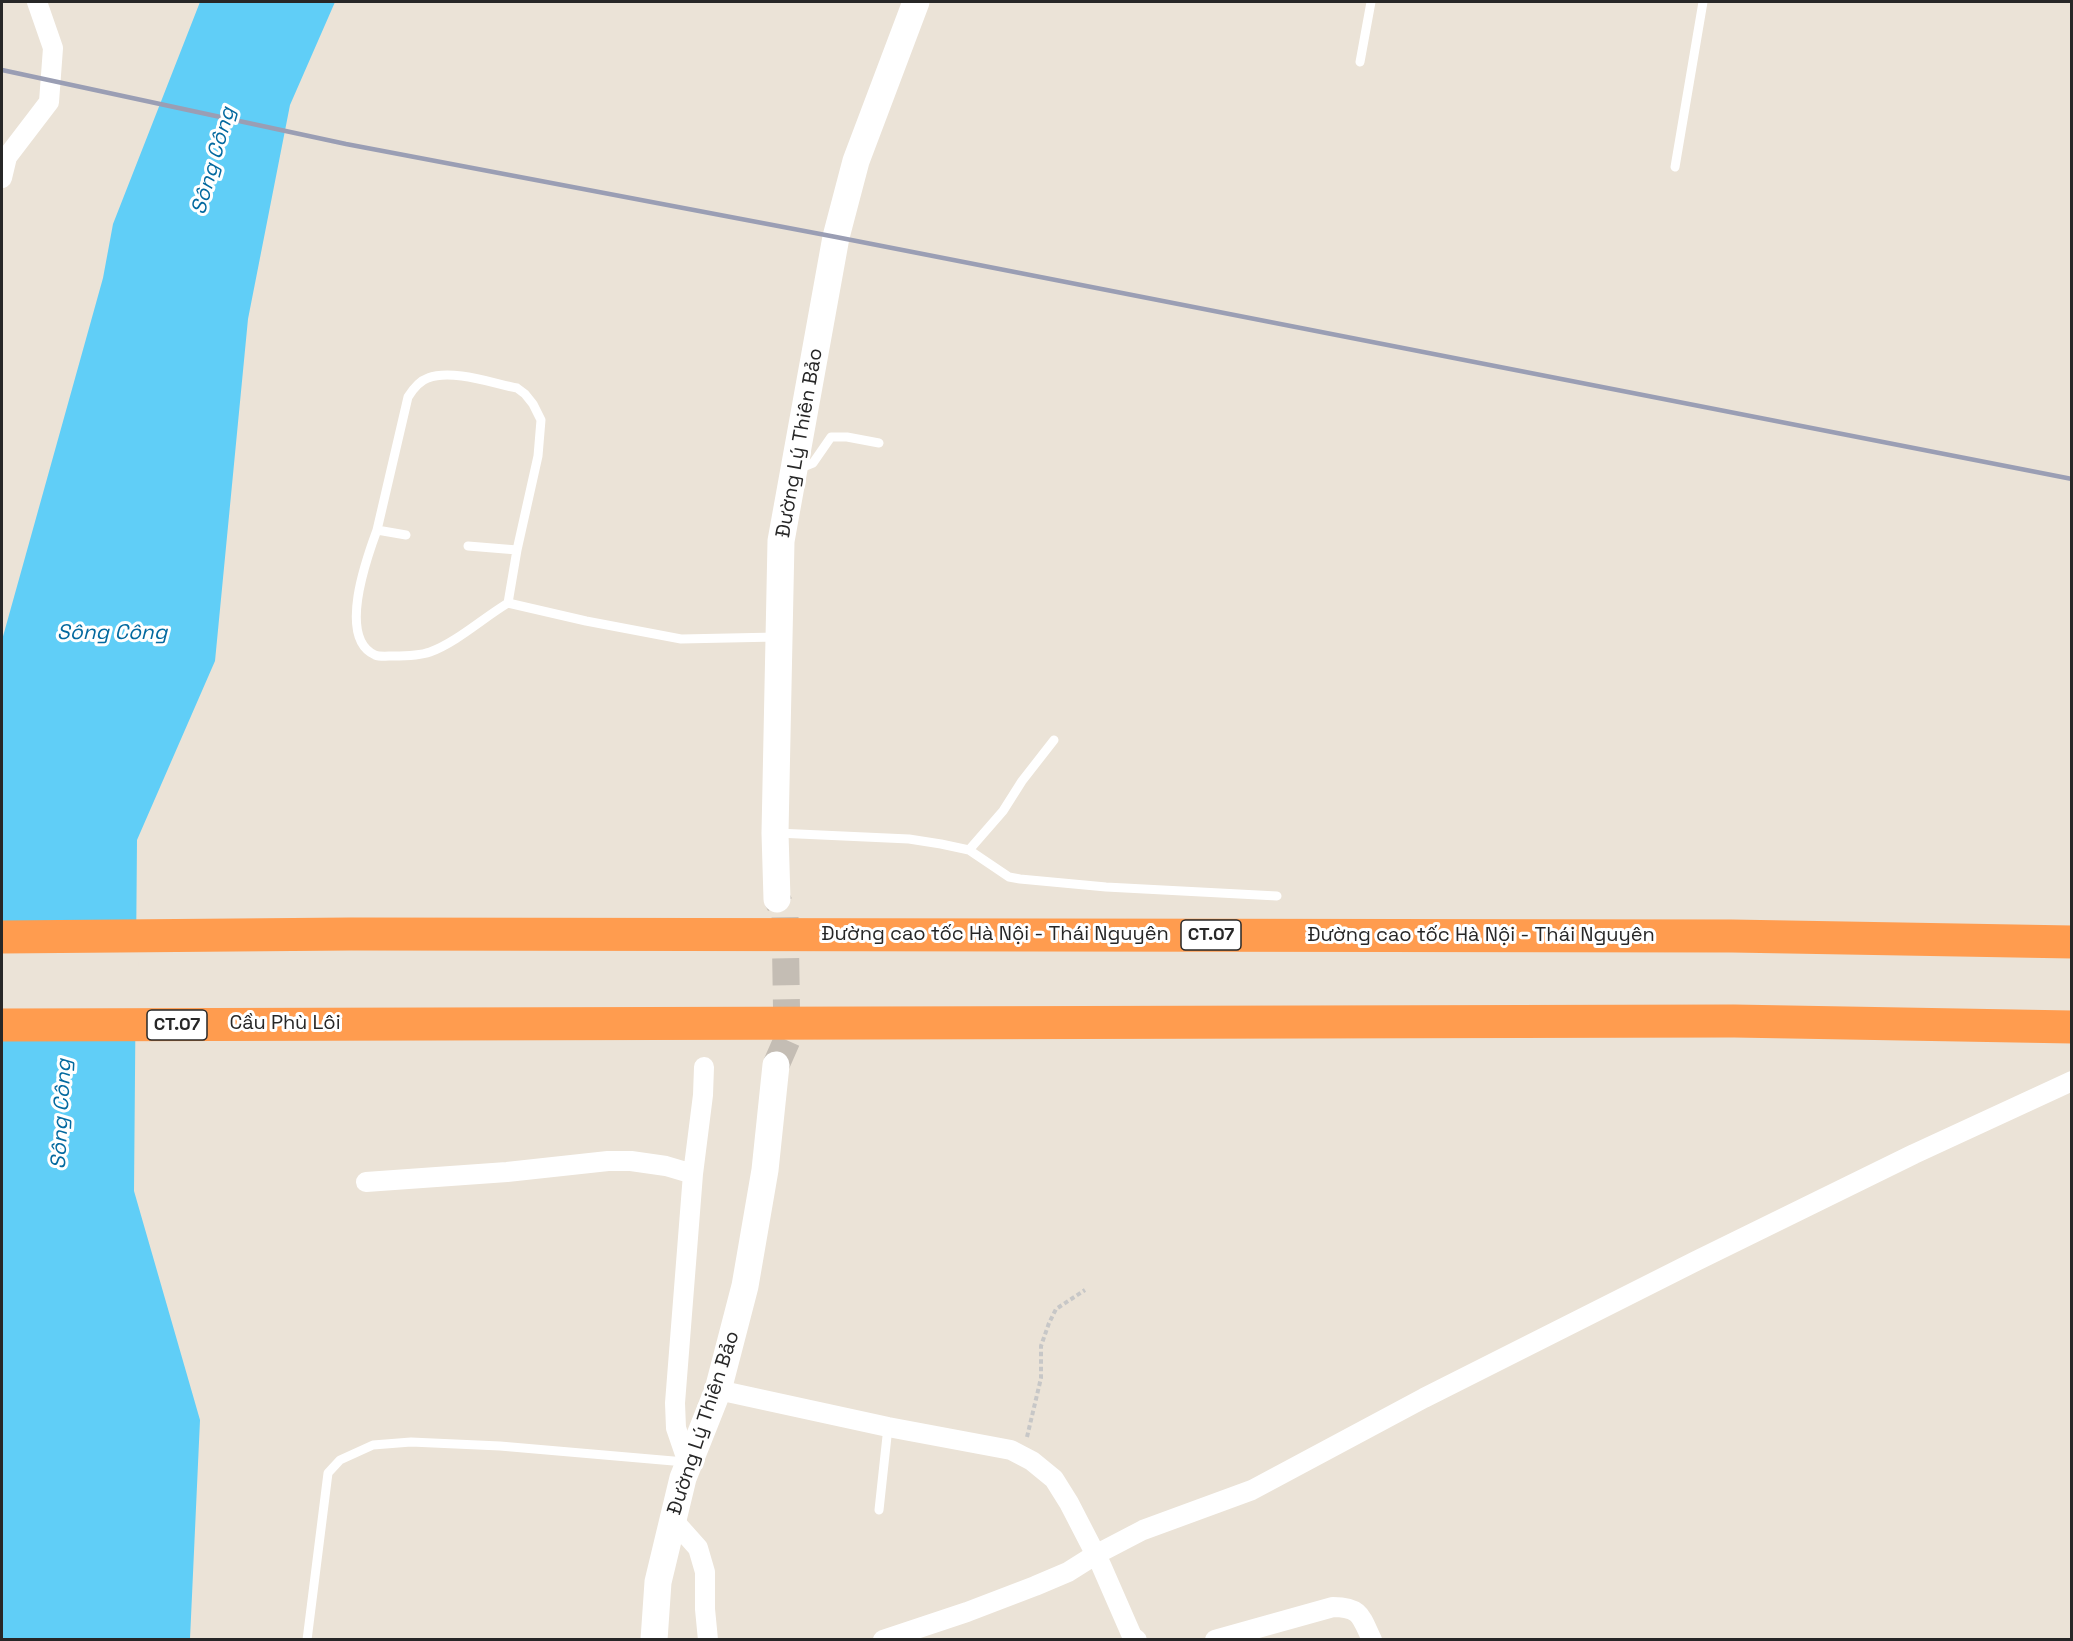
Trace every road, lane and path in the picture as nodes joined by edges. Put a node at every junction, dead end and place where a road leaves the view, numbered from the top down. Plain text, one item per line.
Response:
1 (37, 2) edge
2 (916, 2) edge
3 (1371, 2) edge
4 (1703, 2) edge
5 (1360, 62) dead end
6 (1675, 167) dead end
7 (2, 178) edge
8 (879, 443) dead end
9 (794, 471) junction
10 (377, 530) junction
11 (406, 535) dead end
12 (468, 546) dead end
13 (517, 550) junction
14 (508, 603) junction
15 (779, 637) junction
16 (1054, 740) dead end
17 (775, 833) junction
18 (969, 850) junction
19 (1277, 896) dead end
20 (777, 899) tunnel mouth
21 (2, 937) edge
22 (2072, 942) edge
23 (2, 1025) edge
24 (2072, 1027) edge
25 (776, 1065) tunnel mouth
26 (704, 1067) dead end
27 (2072, 1081) edge
28 (693, 1174) junction
29 (366, 1182) dead end
30 (1085, 1290) dead end
31 (718, 1390) junction
32 (888, 1427) junction
33 (1022, 1456) junction
34 (688, 1462) junction
35 (879, 1510) dead end
36 (673, 1520) junction
37 (1095, 1555) junction
38 (308, 1640) edge
39 (654, 1640) edge
40 (708, 1640) edge
41 (883, 1640) edge
42 (1137, 1640) edge
43 (1215, 1640) edge
44 (1372, 1640) edge

1 - 7 street
2 - 9 main road, Đường Lý Thiên Bảo
3 - 5 lane
4 - 6 lane
8 - 9 lane
9 - 15 main road, Đường Lý Thiên Bảo
10 - 11 lane
10 - 13 lane
10 - 14 lane
12 - 13 lane
13 - 14 lane
14 - 15 lane
15 - 17 main road, Đường Lý Thiên Bảo
16 - 18 lane
17 - 18 lane
17 - 20 main road, Đường Lý Thiên Bảo
18 - 19 lane
21 - 22 highway, Đường cao tốc Hà Nội - Thái Nguyên / CT.07
23 - 24 highway, Cầu Phù Lôi / CT.07
25 - 31 main road, Đường Lý Thiên Bảo
26 - 28 street
27 - 37 street
28 - 29 street
28 - 34 street
30 - 33 path
31 - 32 street
31 - 34 main road, Đường Lý Thiên Bảo
32 - 33 street
32 - 35 lane
33 - 37 street
34 - 36 main road, Đường Lý Thiên Bảo
34 - 38 lane
36 - 39 main road, Đường Lý Thiên Bảo
36 - 40 street
37 - 41 street
37 - 42 street
43 - 44 street

